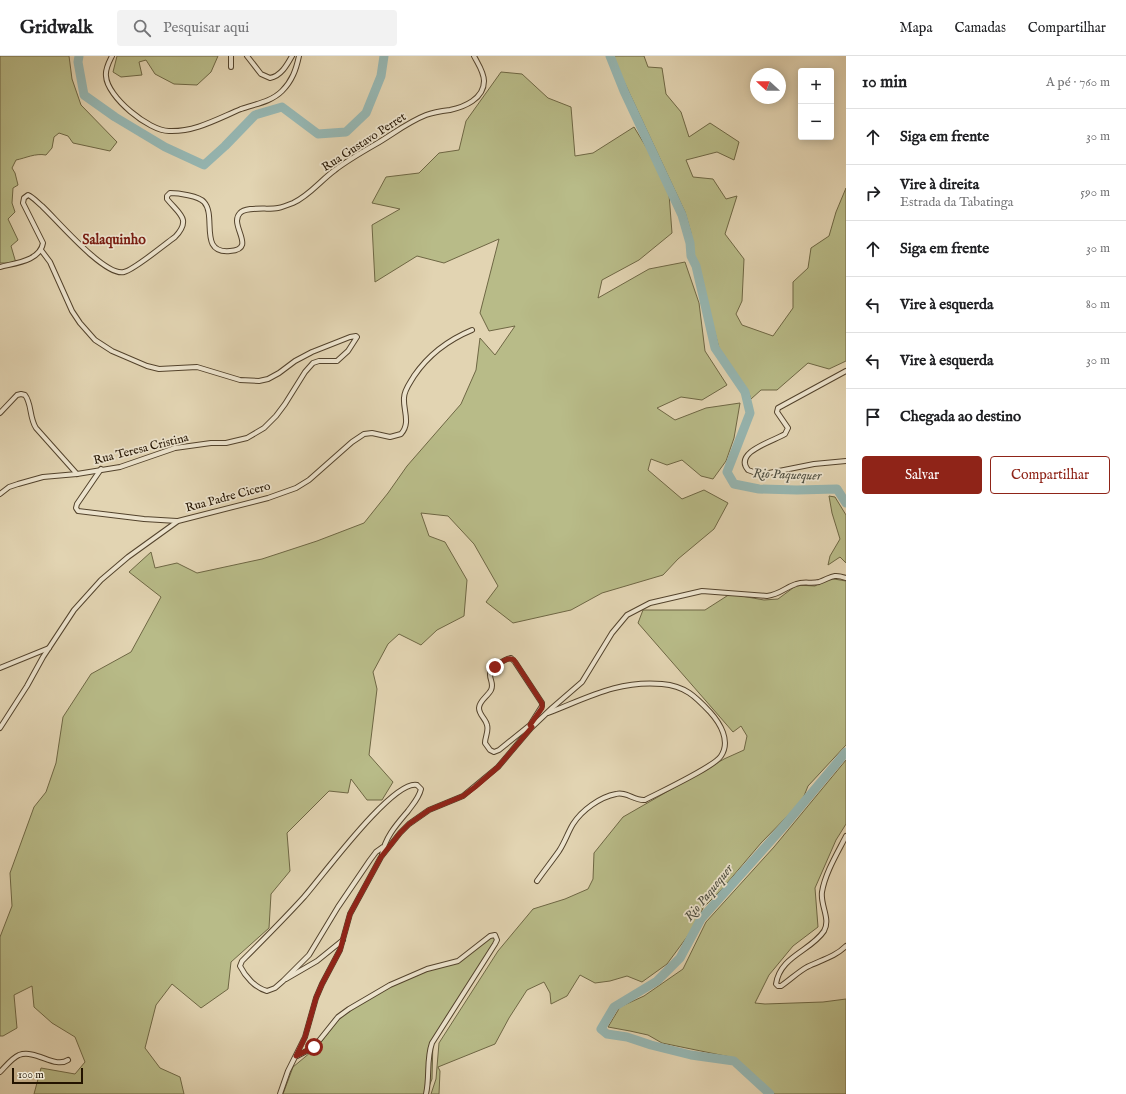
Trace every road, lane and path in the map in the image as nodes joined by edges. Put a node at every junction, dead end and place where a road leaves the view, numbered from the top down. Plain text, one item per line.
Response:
1 (112, 56) edge
2 (231, 56) edge
3 (247, 56) edge
4 (292, 56) edge
5 (299, 56) edge
6 (474, 56) edge
7 (231, 67) dead end
8 (41, 250) junction
9 (0, 267) edge
10 (472, 330) dead end
11 (846, 371) edge
12 (0, 413) edge
13 (846, 461) edge
14 (101, 469) junction
15 (77, 474) junction
16 (0, 494) edge
17 (178, 521) junction
18 (846, 578) edge
19 (49, 648) junction
20 (0, 668) edge
21 (545, 714) junction
22 (531, 726) junction
23 (0, 728) edge
24 (846, 836) edge
25 (383, 847) junction
26 (381, 857) junction
27 (537, 881) dead end
28 (344, 938) junction
29 (846, 946) edge
30 (283, 982) junction
31 (296, 1056) junction
32 (68, 1060) dead end
33 (0, 1072) edge
34 (280, 1094) edge
35 (426, 1094) edge

1 - 5 street
2 - 7 street
3 - 4 street
6 - 8 street, Rua Gustavo Perret
8 - 9 street
8 - 14 street, Rua Teresa Cristina
10 - 17 street, Rua Padre Cicero
11 - 13 street
12 - 15 street
14 - 15 street, Rua Teresa Cristina
14 - 17 street
15 - 16 street, Rua Teresa Cristina
17 - 19 street, Rua Padre Cicero
18 - 21 street
19 - 20 street
19 - 23 street, Rua Padre Cicero
21 - 22 street
21 - 27 street
22 - 22 street
22 - 26 street
24 - 29 street
25 - 26 street
25 - 30 street
25 - 30 street
26 - 28 street
28 - 30 street
28 - 31 street
31 - 34 street
31 - 35 street
32 - 33 street

